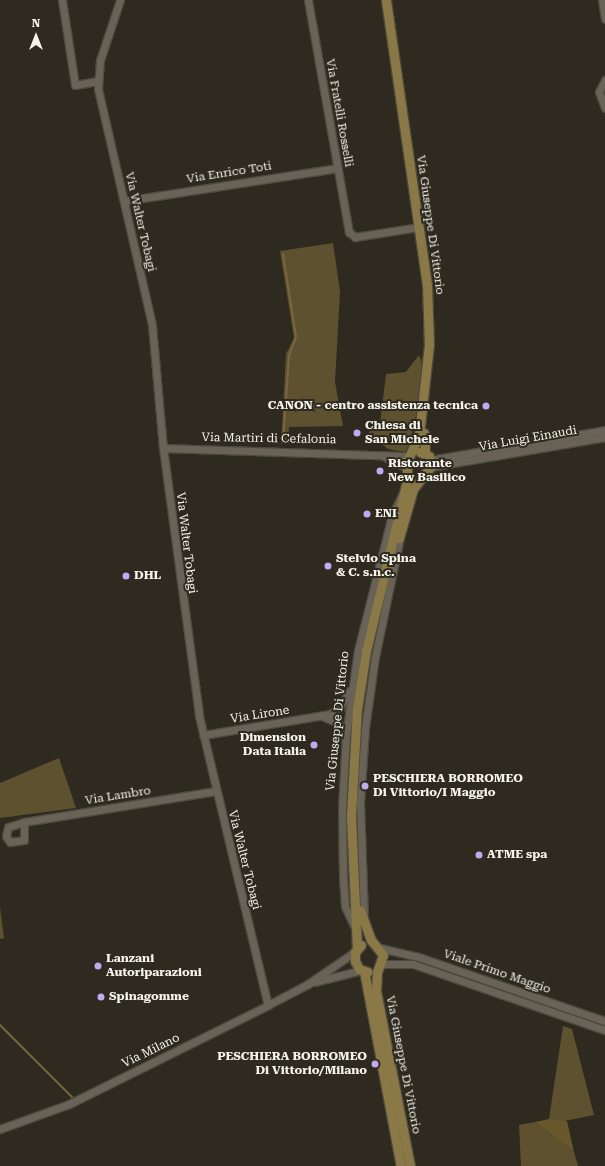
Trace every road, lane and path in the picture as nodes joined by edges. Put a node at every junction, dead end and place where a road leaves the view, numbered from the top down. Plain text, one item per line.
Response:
1 (62, 0) edge
2 (120, 0) edge
3 (308, 0) edge
4 (386, 0) edge
5 (393, 0) edge
6 (602, 0) edge
7 (605, 19) edge
8 (605, 80) edge
9 (98, 81) junction
10 (605, 108) edge
11 (337, 168) junction
12 (124, 201) junction
13 (419, 227) junction
14 (605, 430) edge
15 (605, 437) edge
16 (163, 448) junction
17 (375, 453) junction
18 (411, 454) junction
19 (428, 463) junction
20 (408, 469) junction
21 (404, 491) junction
22 (402, 532) junction
23 (386, 575) junction
24 (354, 675) junction
25 (320, 716) junction
26 (203, 735) junction
27 (346, 736) junction
28 (216, 791) junction
29 (24, 822) dead end
30 (353, 887) junction
31 (363, 924) junction
32 (357, 933) junction
33 (377, 946) junction
34 (356, 950) junction
35 (380, 966) junction
36 (363, 971) junction
37 (308, 984) junction
38 (268, 1006) junction
39 (605, 1021) edge
40 (605, 1030) edge
41 (0, 1129) edge
42 (401, 1166) edge
43 (410, 1166) edge

1 - 9 street
2 - 9 street, Via Walter Tobagi
3 - 11 street, Via Fratelli Rosselli
4 - 13 main road, Via Giuseppe Di Vittorio
5 - 19 main road, Via Giuseppe Di Vittorio
6 - 7 street
8 - 10 street
9 - 12 street, Via Walter Tobagi
11 - 12 street, Via Enrico Toti
11 - 13 street, Via Fratelli Rosselli
12 - 16 street, Via Walter Tobagi
13 - 18 main road, Via Giuseppe Di Vittorio
14 - 19 street, Via Luigi Einaudi
15 - 19 street, Via Luigi Einaudi
16 - 17 street, Via Martiri di Cefalonia
16 - 26 street, Via Walter Tobagi
17 - 18 street, Via Martiri di Cefalonia
17 - 20 street, Via Martiri di Cefalonia
18 - 19 main road
18 - 20 main road, Via Giuseppe Di Vittorio
19 - 20 main road
19 - 22 main road, Via Giuseppe Di Vittorio
20 - 21 main road, Via Giuseppe Di Vittorio
21 - 23 main road, Via Giuseppe Di Vittorio
21 - 24 street, Via Giuseppe Di Vittorio
22 - 23 main road, Via Giuseppe Di Vittorio
22 - 31 street, Via Giuseppe Di Vittorio
23 - 30 main road, Via Giuseppe Di Vittorio
24 - 25 street, Via Lirone
24 - 27 street, Via Giuseppe Di Vittorio
25 - 26 street, Via Lirone
25 - 27 street
26 - 28 street, Via Walter Tobagi
27 - 32 street, Via Giuseppe Di Vittorio
28 - 29 street, Via Lambro
28 - 38 street, Via Walter Tobagi
30 - 31 main road, Via Giuseppe Di Vittorio
30 - 32 main road, Via Giuseppe Di Vittorio
31 - 33 main road, Via Giuseppe Di Vittorio
32 - 34 main road, Via Giuseppe Di Vittorio
33 - 34 main road
33 - 35 main road, Via Giuseppe Di Vittorio
33 - 39 street, Viale Primo Maggio
34 - 36 main road, Via Giuseppe Di Vittorio
34 - 37 street, Via Milano
35 - 36 main road
35 - 40 street, Viale Primo Maggio
35 - 43 main road, Via Giuseppe Di Vittorio
36 - 37 street, Via Milano
36 - 42 main road, Via Giuseppe Di Vittorio
37 - 38 street, Via Milano
38 - 41 street, Via Milano

